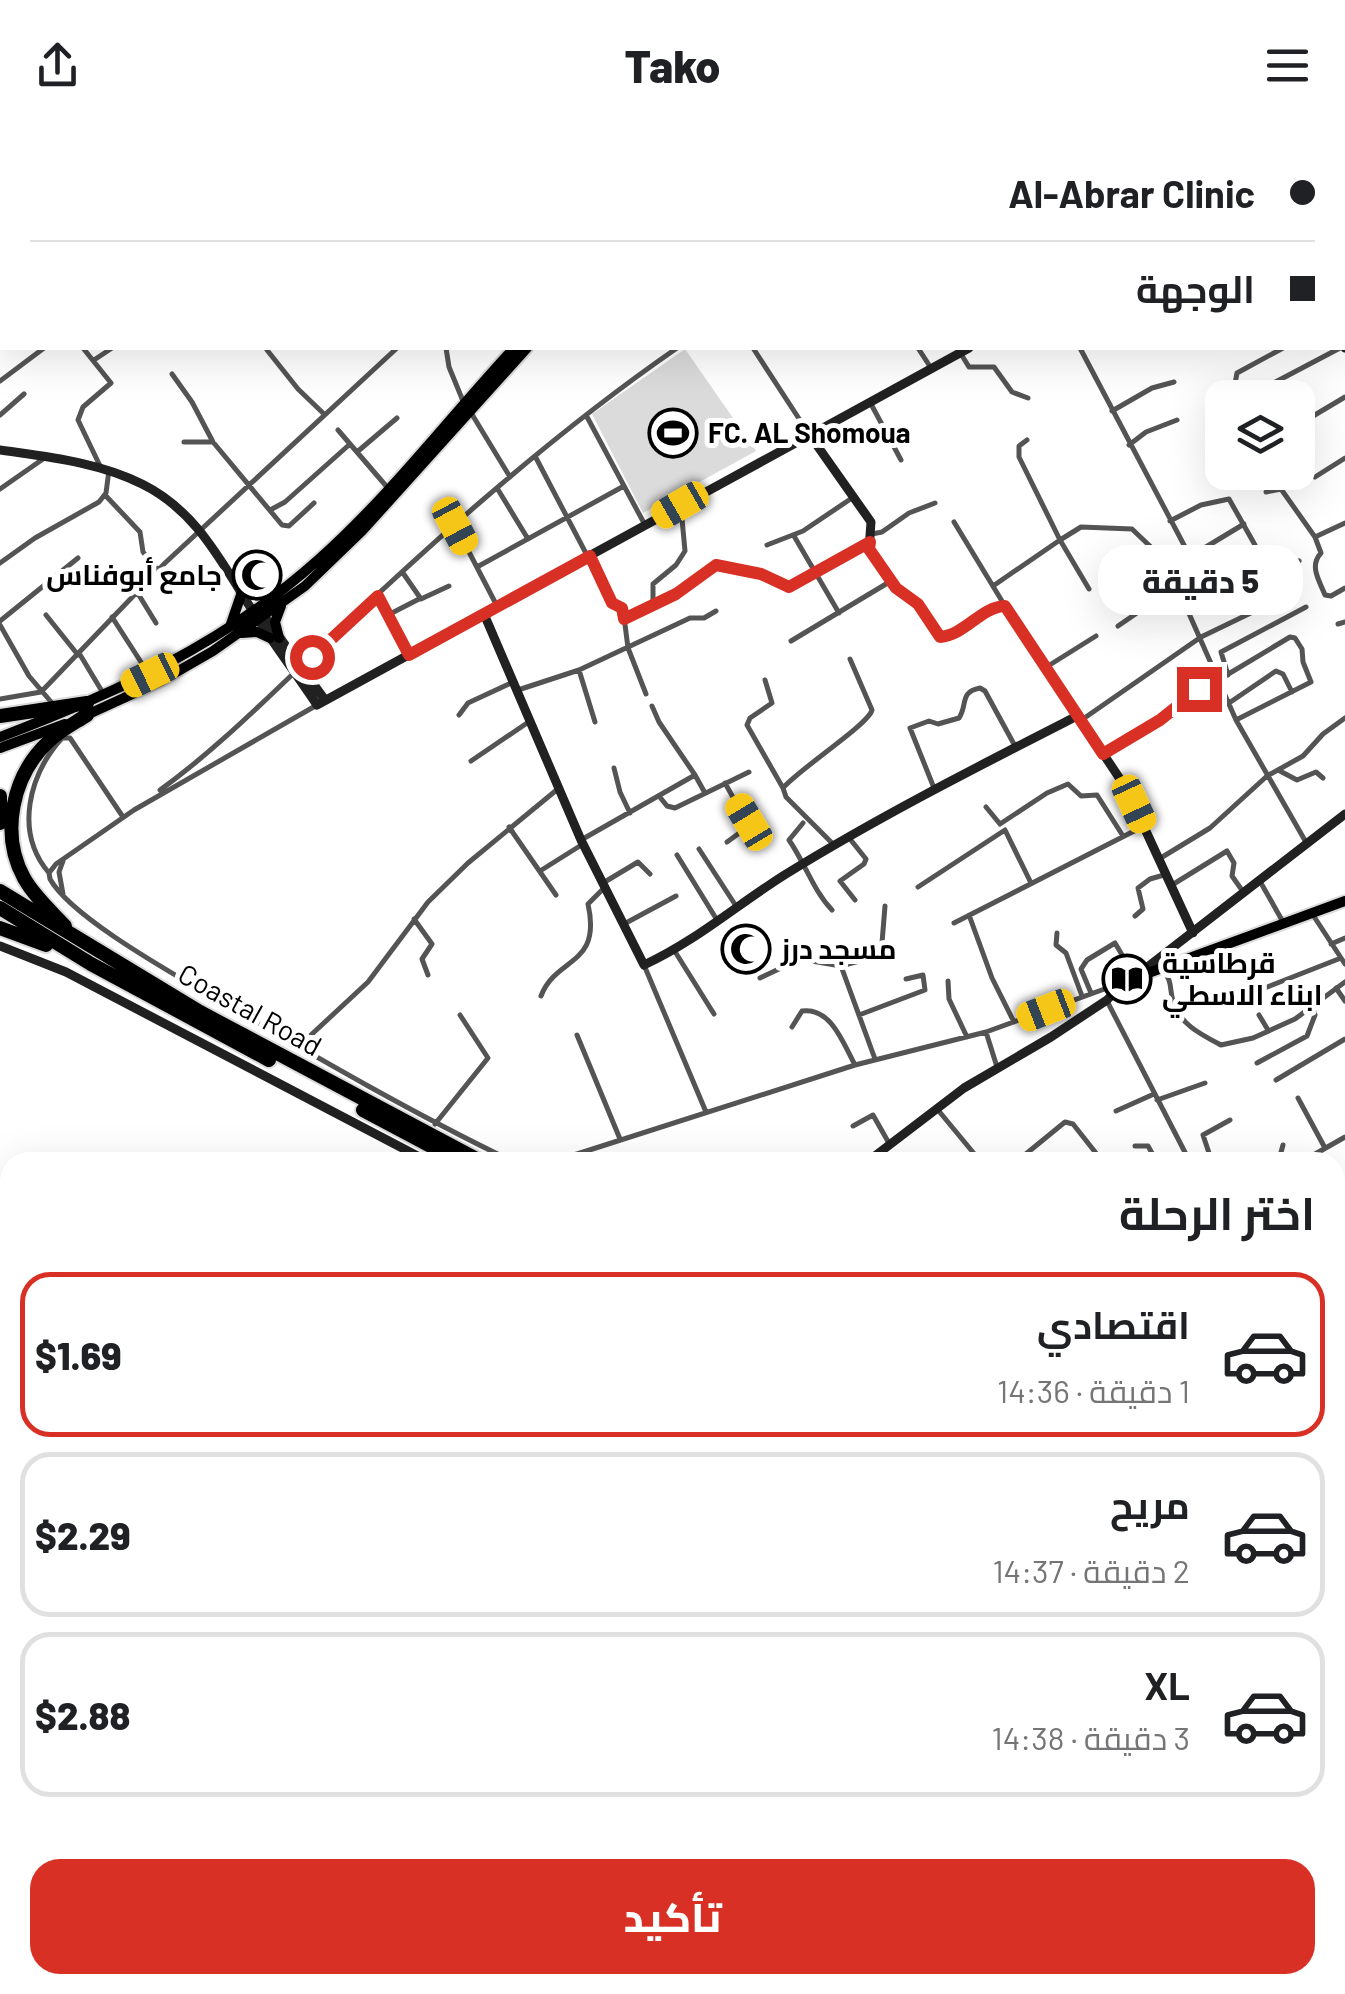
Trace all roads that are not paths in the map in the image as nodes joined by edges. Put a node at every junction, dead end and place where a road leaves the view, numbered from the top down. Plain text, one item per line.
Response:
1 (41, 350) edge
2 (85, 350) edge
3 (109, 350) edge
4 (267, 350) dead end
5 (396, 350) edge
6 (446, 350) edge
7 (512, 350) edge
8 (525, 350) edge
9 (674, 350) edge
10 (754, 350) edge
11 (919, 350) edge
12 (964, 350) edge
13 (966, 350) edge
14 (1081, 350) edge
15 (1279, 350) edge
16 (1331, 350) edge
17 (94, 360) junction
18 (930, 368) junction
19 (172, 374) dead end
20 (1236, 380) edge
21 (1277, 380) edge
22 (0, 381) edge
23 (1174, 382) dead end
24 (24, 394) dead end
25 (1345, 397) edge
26 (1028, 398) dead end
27 (870, 402) junction
28 (467, 407) junction
29 (1112, 411) junction
30 (0, 414) edge
31 (324, 414) junction
32 (586, 415) junction
33 (1315, 416) edge
34 (396, 418) dead end
35 (1176, 420) dead end
36 (338, 430) dead end
37 (809, 434) junction
38 (1027, 440) dead end
39 (184, 442) dead end
40 (213, 442) junction
41 (350, 444) junction
42 (1130, 445) junction
43 (0, 450) edge
44 (357, 452) junction
45 (535, 456) junction
46 (46, 457) junction
47 (1345, 458) edge
48 (902, 460) dead end
49 (105, 469) junction
50 (510, 477) junction
51 (1315, 477) dead end
52 (249, 485) junction
53 (624, 486) junction
54 (497, 488) junction
55 (0, 489) edge
56 (389, 490) junction
57 (1266, 492) dead end
58 (105, 496) junction
59 (854, 497) junction
60 (314, 503) dead end
61 (935, 503) dead end
62 (680, 505) junction
63 (271, 510) junction
64 (568, 517) junction
65 (1170, 521) junction
66 (954, 522) dead end
67 (1345, 522) edge
68 (1244, 524) junction
69 (645, 525) junction
70 (455, 526) junction
71 (200, 531) junction
72 (794, 536) junction
73 (1315, 537) junction
74 (871, 538) junction
75 (528, 539) junction
76 (1060, 540) junction
77 (1255, 545) dead end
78 (767, 546) dead end
79 (590, 556) junction
80 (1190, 556) junction
81 (78, 558) dead end
82 (1299, 561) dead end
83 (0, 563) edge
84 (477, 567) junction
85 (158, 570) junction
86 (816, 572) junction
87 (403, 573) junction
88 (891, 581) junction
89 (450, 586) dead end
90 (993, 586) junction
91 (1176, 586) junction
92 (1345, 588) edge
93 (1089, 589) dead end
94 (242, 590) junction
95 (137, 592) junction
96 (378, 596) junction
97 (282, 597) junction
98 (418, 599) junction
99 (1184, 600) junction
100 (653, 605) junction
101 (497, 606) junction
102 (1005, 606) junction
103 (1306, 607) dead end
104 (716, 610) dead end
105 (258, 614) junction
106 (484, 614) junction
107 (839, 614) junction
108 (46, 615) dead end
109 (388, 615) junction
110 (112, 618) junction
111 (624, 619) junction
112 (0, 623) edge
113 (156, 623) dead end
114 (1118, 626) dead end
115 (233, 631) junction
116 (1096, 636) dead end
117 (1201, 637) junction
118 (274, 638) junction
119 (791, 641) dead end
120 (628, 648) junction
121 (79, 654) junction
122 (409, 655) junction
123 (850, 659) dead end
124 (1045, 668) junction
125 (298, 669) junction
126 (578, 670) junction
127 (150, 675) junction
128 (1228, 675) junction
129 (1219, 678) junction
130 (765, 680) dead end
131 (516, 686) junction
132 (41, 692) junction
133 (1292, 692) junction
134 (646, 694) dead end
135 (104, 696) junction
136 (0, 699) edge
137 (321, 702) junction
138 (1229, 704) junction
139 (652, 706) dead end
140 (58, 709) junction
141 (87, 709) junction
142 (459, 715) dead end
143 (0, 716) edge
144 (1079, 718) junction
145 (1345, 718) edge
146 (530, 720) junction
147 (1236, 720) junction
148 (594, 722) dead end
149 (0, 736) edge
150 (0, 748) edge
151 (1015, 748) junction
152 (1103, 754) junction
153 (470, 761) dead end
154 (614, 768) dead end
155 (1278, 770) junction
156 (749, 772) dead end
157 (694, 775) junction
158 (1267, 776) junction
159 (1323, 778) dead end
160 (725, 783) junction
161 (559, 788) junction
162 (784, 788) junction
163 (936, 791) junction
164 (705, 793) junction
165 (0, 796) edge
166 (660, 796) junction
167 (986, 807) dead end
168 (134, 810) junction
169 (630, 813) junction
170 (1345, 814) edge
171 (123, 817) junction
172 (0, 823) edge
173 (803, 823) dead end
174 (1144, 826) junction
175 (509, 827) junction
176 (1002, 827) junction
177 (1123, 836) junction
178 (850, 839) junction
179 (582, 842) junction
180 (727, 842) dead end
181 (1308, 845) junction
182 (836, 846) junction
183 (698, 849) dead end
184 (676, 855) dead end
185 (68, 856) junction
186 (1159, 859) junction
187 (806, 863) junction
188 (540, 871) junction
189 (49, 873) junction
190 (650, 874) dead end
191 (1164, 875) junction
192 (1261, 883) junction
193 (1030, 884) junction
194 (602, 887) junction
195 (918, 887) dead end
196 (1170, 887) junction
197 (0, 891) edge
198 (556, 895) dead end
199 (1245, 895) junction
200 (676, 896) dead end
201 (64, 897) junction
202 (855, 900) dead end
203 (1345, 901) edge
204 (884, 906) dead end
205 (0, 908) edge
206 (737, 909) junction
207 (832, 910) dead end
208 (1311, 912) junction
209 (970, 914) junction
210 (1135, 916) dead end
211 (414, 919) junction
212 (718, 922) junction
213 (1283, 922) junction
214 (954, 923) dead end
215 (622, 926) junction
216 (0, 928) edge
217 (1057, 932) dead end
218 (1193, 933) junction
219 (1345, 938) edge
220 (79, 941) junction
221 (1332, 944) junction
222 (0, 946) edge
223 (674, 950) junction
224 (1343, 961) edge
225 (91, 964) junction
226 (644, 965) junction
227 (1128, 965) dead end
228 (841, 966) junction
229 (1161, 968) junction
230 (428, 975) dead end
231 (760, 978) dead end
232 (906, 979) dead end
233 (1128, 981) junction
234 (948, 982) dead end
235 (1345, 982) edge
236 (1336, 988) junction
237 (1091, 993) junction
238 (540, 996) dead end
239 (1082, 996) junction
240 (1106, 1000) junction
241 (1234, 1000) dead end
242 (1345, 1002) edge
243 (1268, 1004) dead end
244 (1313, 1006) junction
245 (714, 1014) dead end
246 (460, 1015) dead end
247 (859, 1016) junction
248 (1260, 1016) dead end
249 (1014, 1022) junction
250 (792, 1027) dead end
251 (1269, 1031) junction
252 (986, 1032) junction
253 (577, 1035) dead end
254 (967, 1037) junction
255 (1345, 1039) edge
256 (297, 1048) junction
257 (876, 1059) junction
258 (1257, 1062) dead end
259 (855, 1065) junction
260 (998, 1068) junction
261 (1276, 1080) dead end
262 (1206, 1083) dead end
263 (1156, 1097) junction
264 (1298, 1098) dead end
265 (936, 1107) junction
266 (1116, 1111) dead end
267 (706, 1112) junction
268 (1230, 1120) dead end
269 (398, 1124) junction
270 (435, 1124) junction
271 (852, 1126) dead end
272 (1345, 1137) edge
273 (620, 1139) junction
274 (890, 1145) junction
275 (1283, 1145) dead end
276 (1135, 1146) dead end
277 (1324, 1148) junction
278 (413, 1152) edge
279 (420, 1152) edge
280 (444, 1152) edge
281 (460, 1152) edge
282 (493, 1152) edge
283 (582, 1152) edge
284 (880, 1152) edge
285 (973, 1152) edge
286 (1028, 1152) edge
287 (1095, 1152) edge
288 (1152, 1152) edge
289 (1184, 1152) edge
290 (1209, 1152) edge
291 (1281, 1152) edge
292 (1317, 1152) edge

1 - 22 street
2 - 17 street
3 - 17 street
4 - 31 street
5 - 31 street
6 - 28 street
7 - 28 main road
8 - 28 main road
9 - 32 street
10 - 37 street
11 - 18 street
12 - 18 street
13 - 26 street
14 - 29 street
15 - 20 street
16 - 21 street
17 - 49 street
18 - 27 street
19 - 40 street
23 - 29 street
24 - 30 street
25 - 33 street
27 - 37 street
27 - 48 street
28 - 50 street
28 - 56 main road
28 - 97 main road
29 - 42 street
31 - 52 street
32 - 45 street
32 - 53 street
34 - 44 street
35 - 42 street
36 - 41 street
37 - 59 street
37 - 62 street
38 - 76 street
39 - 40 street
40 - 52 street
41 - 44 street
41 - 63 street
42 - 65 street
43 - 46 street
44 - 56 street
45 - 50 street
45 - 64 street
46 - 49 street
46 - 55 street
47 - 51 street
49 - 58 street
49 - 71 street
50 - 54 street
52 - 63 street
52 - 71 street
53 - 64 street
53 - 69 street
54 - 70 street
54 - 75 street
56 - 97 main road
57 - 73 street
58 - 83 street
58 - 85 street
59 - 72 street
59 - 74 street
60 - 63 street
61 - 74 street
62 - 69 street
62 - 100 street
64 - 75 street
64 - 79 street
65 - 68 street
65 - 80 street
66 - 90 street
67 - 73 street
68 - 77 street
68 - 80 street
69 - 79 street
70 - 84 street
70 - 87 street
71 - 85 street
71 - 94 street
72 - 78 street
72 - 86 street
73 - 92 street
74 - 86 street
74 - 88 street
75 - 84 street
76 - 90 street
76 - 91 street
76 - 93 street
79 - 101 street
79 - 111 street
80 - 99 street
81 - 112 street
82 - 117 street
84 - 101 street
85 - 95 street
86 - 100 street
86 - 107 street
87 - 96 street
87 - 98 street
88 - 102 street
88 - 107 street
89 - 98 street
90 - 102 street
91 - 99 street
91 - 114 street
94 - 97 main road
94 - 105 street
94 - 115 main road
95 - 110 street
95 - 113 street
96 - 109 street
96 - 125 street
97 - 105 main road
97 - 118 main road
98 - 109 street
99 - 117 street
100 - 111 street
101 - 106 street
102 - 124 street
103 - 128 street
104 - 120 street
105 - 115 main road
105 - 118 street
106 - 122 street
106 - 131 street
107 - 119 street
108 - 121 street
109 - 122 street
110 - 121 street
110 - 127 street
111 - 120 street
112 - 132 street
115 - 118 main road
115 - 127 main road
115 - 141 main road
116 - 124 street
117 - 129 street
117 - 144 street
118 - 125 street
120 - 126 street
120 - 134 street
121 - 132 street
121 - 135 street
122 - 137 street
123 - 162 street
124 - 144 street
125 - 137 street
125 - 168 street
126 - 131 street
126 - 148 street
127 - 135 main road
128 - 129 street
128 - 133 street
129 - 138 street
129 - 152 street
130 - 162 street
131 - 142 street
131 - 146 street
132 - 136 street
132 - 140 street
133 - 138 street
133 - 147 street
135 - 141 main road
137 - 168 street
138 - 147 street
139 - 157 street
140 - 141 highway
140 - 143 highway
141 - 149 main road
141 - 150 main road
141 - 220 highway
144 - 151 street
144 - 152 street
145 - 155 street
146 - 153 street
146 - 161 street
147 - 158 street
151 - 163 street
151 - 163 street
152 - 174 street
154 - 169 street
155 - 158 street
155 - 159 street
156 - 160 street
157 - 164 street
157 - 166 street
158 - 181 street
158 - 186 street
160 - 164 street
160 - 180 street
161 - 175 street
161 - 179 street
162 - 182 street
163 - 178 street
164 - 166 street
165 - 172 highway
166 - 169 street
167 - 176 street
168 - 171 street
169 - 179 street
170 - 181 street
171 - 185 street
171 - 189 street
173 - 187 street
174 - 177 street
174 - 186 street
175 - 188 street
175 - 211 street
176 - 177 street
176 - 193 street
176 - 195 street
177 - 193 street
178 - 182 street
178 - 202 street
179 - 188 street
179 - 194 street
181 - 192 street
182 - 187 street
183 - 206 street
184 - 212 street
185 - 189 street
185 - 201 street
186 - 191 street
187 - 206 street
187 - 207 street
188 - 198 street
189 - 201 street
190 - 194 street
191 - 196 street
191 - 210 street
192 - 199 street
192 - 213 street
193 - 209 street
194 - 215 street
194 - 238 street
196 - 199 street
196 - 218 street
197 - 220 highway, Coastal Road
199 - 218 street
200 - 215 street
201 - 256 street
203 - 208 main road
204 - 228 street
205 - 225 highway, Coastal Road
206 - 212 street
208 - 213 main road
208 - 221 street
209 - 214 street
209 - 249 street
211 - 230 street
211 - 256 street
212 - 223 street
213 - 229 main road
215 - 226 street
216 - 225 highway
217 - 239 street
218 - 233 street
219 - 221 street
220 - 269 highway, Coastal Road
221 - 224 street
222 - 269 street
223 - 226 street
223 - 245 street
224 - 241 street
225 - 269 highway, Coastal Road
226 - 267 street
227 - 237 street
228 - 231 street
228 - 247 street
229 - 233 main road
229 - 251 street
232 - 247 street
233 - 237 street
233 - 240 street
234 - 254 street
235 - 236 street
236 - 242 street
236 - 244 street
237 - 239 street
239 - 249 street
240 - 260 street
240 - 263 street
243 - 244 street
244 - 251 street
244 - 258 street
246 - 270 street
247 - 257 street
248 - 251 street
249 - 252 street
250 - 259 street
252 - 254 street
252 - 260 street
253 - 273 street
254 - 257 street
255 - 261 street
256 - 269 street
257 - 259 street
259 - 267 street
260 - 265 street
262 - 263 street
263 - 266 street
263 - 289 street
264 - 277 street
265 - 274 street
265 - 285 street
267 - 273 street
268 - 290 street
269 - 270 street
269 - 278 street
269 - 279 street
269 - 280 highway, Coastal Road
269 - 281 highway, Coastal Road
270 - 282 street
271 - 274 street
272 - 277 street
273 - 283 street
274 - 284 street
275 - 291 street
276 - 288 street
277 - 292 street
286 - 287 street

